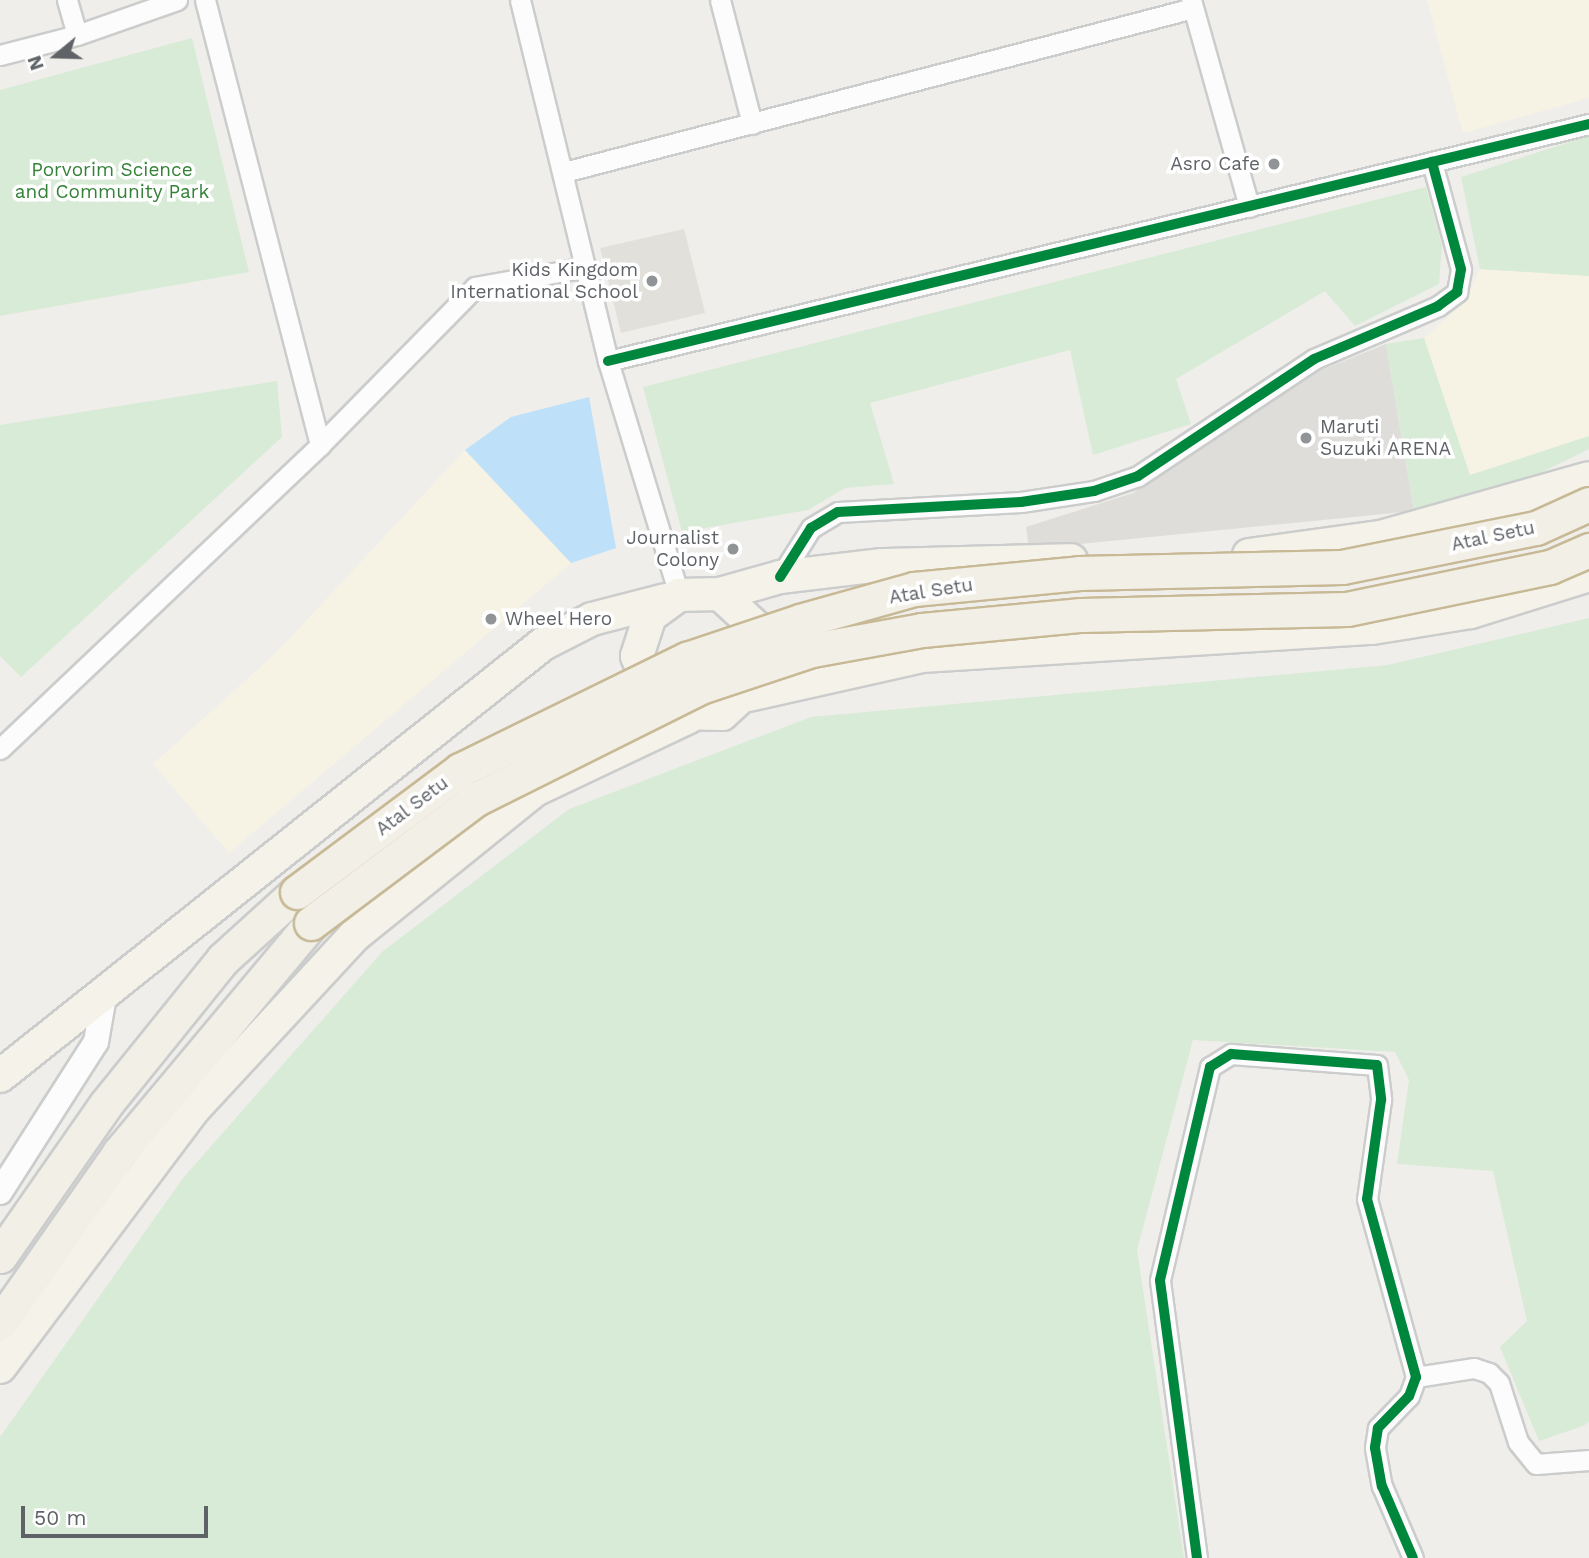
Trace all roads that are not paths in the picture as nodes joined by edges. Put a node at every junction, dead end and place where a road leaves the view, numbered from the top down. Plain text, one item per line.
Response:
1 (67, 0) edge
2 (177, 0) edge
3 (205, 0) edge
4 (520, 0) edge
5 (720, 0) edge
6 (1192, 4) edge
7 (77, 35) junction
8 (0, 55) edge
9 (752, 124) junction
10 (1589, 124) edge
11 (1432, 162) junction
12 (564, 172) junction
13 (1249, 206) junction
14 (586, 267) junction
15 (608, 361) junction
16 (320, 445) junction
17 (1589, 478) edge
18 (1589, 504) edge
19 (1589, 550) edge
20 (1589, 575) edge
21 (780, 577) junction
22 (720, 594) junction
23 (673, 598) junction
24 (749, 695) junction
25 (689, 717) junction
26 (0, 749) edge
27 (104, 996) junction
28 (0, 1076) edge
29 (0, 1192) edge
30 (0, 1256) edge
31 (0, 1322) edge
32 (0, 1367) edge
33 (1416, 1377) junction
34 (1589, 1460) edge
35 (1197, 1558) edge
36 (1413, 1558) edge

1 - 7 street
2 - 7 street
3 - 16 street
4 - 12 street
5 - 9 street
6 - 9 street
6 - 13 street
7 - 8 street
9 - 12 street
10 - 11 street
11 - 13 street
11 - 21 street
12 - 14 street
13 - 15 street
14 - 15 street
14 - 16 street
15 - 23 street
16 - 26 street
17 - 21 main road
18 - 30 highway, Atal Setu, bridge
19 - 31 highway, Atal Setu, bridge
20 - 24 main road
21 - 22 main road
22 - 23 main road
22 - 24 main road
23 - 25 main road
23 - 27 main road
24 - 25 main road
25 - 32 main road
27 - 28 main road
27 - 29 street
33 - 34 street
33 - 35 street
33 - 36 street

